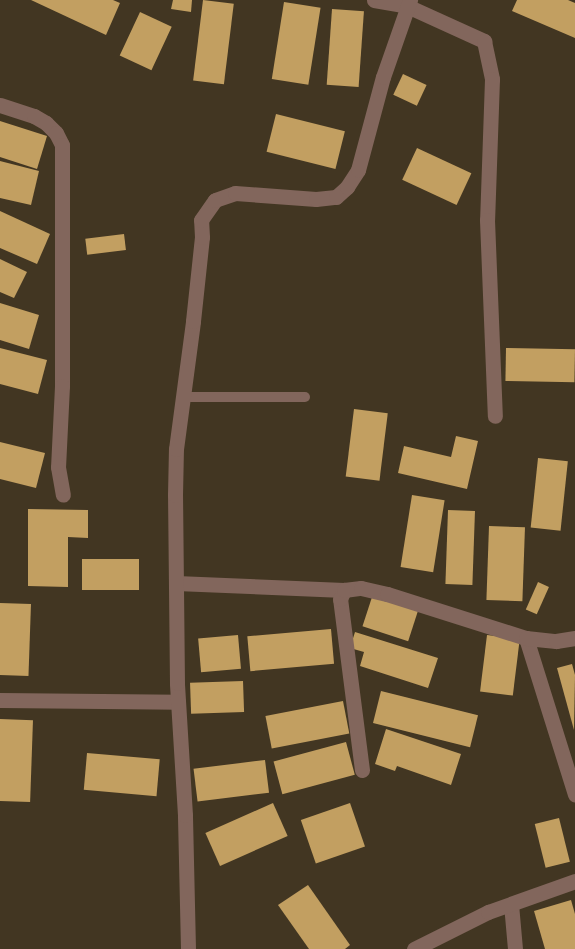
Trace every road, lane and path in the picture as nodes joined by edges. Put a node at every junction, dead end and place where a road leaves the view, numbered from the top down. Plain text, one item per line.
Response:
1 (374, 0) edge
2 (408, 3) edge
3 (0, 105) edge
4 (184, 398) junction
5 (305, 398) dead end
6 (495, 416) dead end
7 (63, 495) dead end
8 (176, 583) junction
9 (344, 590) junction
10 (526, 638) junction
11 (575, 638) edge
12 (0, 700) edge
13 (178, 702) junction
14 (362, 770) dead end
15 (575, 794) edge
16 (575, 881) edge
17 (511, 904) junction
18 (188, 949) edge
19 (414, 949) edge
20 (515, 949) edge

1 - 2 street
2 - 4 street
2 - 6 street
3 - 7 street
4 - 5 lane
4 - 8 street
8 - 9 street
8 - 13 street
9 - 10 street
9 - 14 street
10 - 11 street
10 - 15 street
12 - 13 street
13 - 18 street
16 - 17 street
17 - 19 street
17 - 20 street

